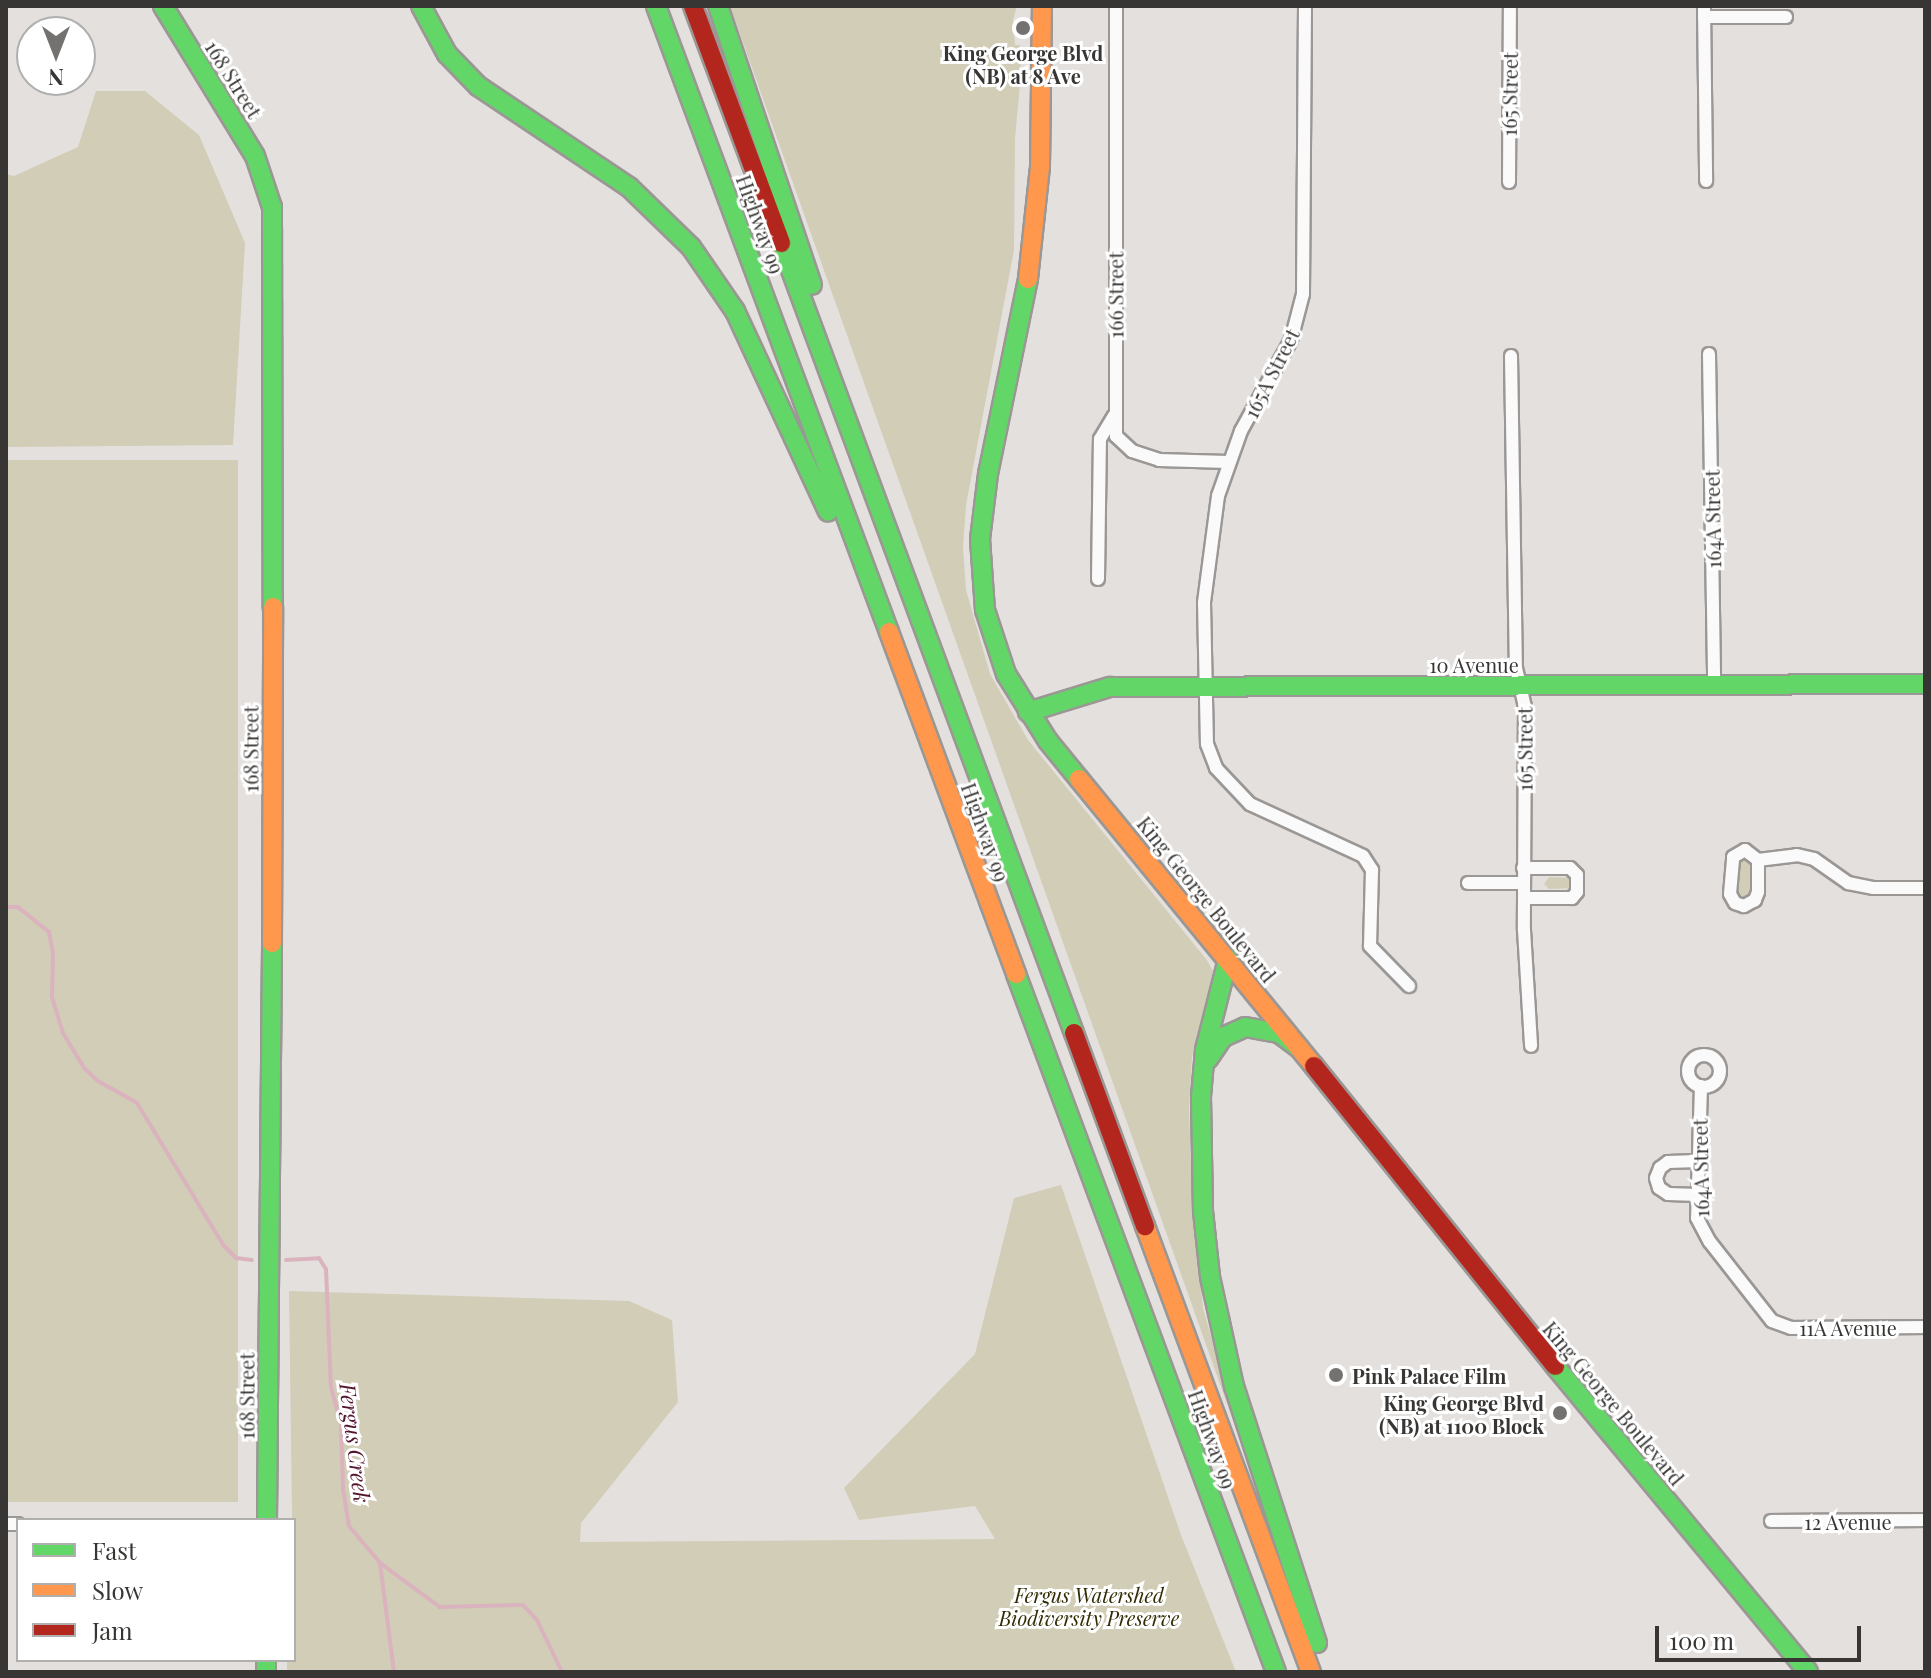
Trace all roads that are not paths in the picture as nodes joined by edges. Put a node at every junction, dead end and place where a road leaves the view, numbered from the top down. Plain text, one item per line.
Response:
1 (163, 6) edge
2 (421, 6) edge
3 (656, 6) edge
4 (693, 6) edge
5 (718, 6) edge
6 (1042, 6) edge
7 (1116, 6) edge
8 (1305, 6) edge
9 (1510, 6) edge
10 (1704, 12) edge
11 (1786, 17) dead end
12 (1706, 181) dead end
13 (1509, 182) dead end
14 (1709, 354) dead end
15 (1511, 356) dead end
16 (1114, 416) junction
17 (1228, 462) junction
18 (1098, 579) dead end
19 (941, 675) junction
20 (1925, 684) edge
21 (1521, 685) junction
22 (1714, 685) junction
23 (1204, 687) junction
24 (1028, 712) junction
25 (947, 789) junction
26 (1758, 860) dead end
27 (1523, 868) junction
28 (1468, 883) dead end
29 (1524, 883) junction
30 (1925, 888) edge
31 (1524, 898) junction
32 (1228, 959) junction
33 (1409, 986) dead end
34 (1531, 1046) dead end
35 (1300, 1049) junction
36 (1701, 1086) dead end
37 (1201, 1097) junction
38 (1698, 1161) junction
39 (1698, 1195) junction
40 (1772, 1321) joint
41 (1925, 1327) edge
42 (267, 1518) edge
43 (1925, 1520) edge
44 (1771, 1521) dead end
45 (1276, 1672) edge
46 (1311, 1672) edge
47 (1326, 1672) edge
48 (1808, 1672) edge

1 - 42 main road, 168 Street
2 - 25 main road
3 - 25 main road, Highway 99
4 - 19 main road, Highway 99
5 - 19 main road
6 - 24 main road, King George Boulevard
7 - 16 street, 166 Street
8 - 17 street, 165A Street
9 - 13 street, 165 Street
10 - 11 street
10 - 12 street
14 - 22 street, 164A Street
15 - 21 street, 165 Street
16 - 17 street
16 - 18 street, 166 Street
17 - 23 street, 165A Street
19 - 46 main road, Highway 99
20 - 22 main road, 10 Avenue
21 - 22 main road, 10 Avenue
21 - 23 main road, 10 Avenue
21 - 27 street, 165 Street
23 - 24 main road, 10 Avenue
23 - 33 street, 165A Street
24 - 32 main road, King George Boulevard
25 - 45 main road, Highway 99
26 - 30 street
27 - 29 street, 165 Street
27 - 31 street
28 - 29 street
29 - 31 street, 165 Street
31 - 34 street, 165 Street
32 - 35 main road, King George Boulevard
32 - 37 main road
35 - 37 main road
35 - 48 main road, King George Boulevard
36 - 38 street, 164A Street
37 - 47 main road
38 - 39 street, 164A Street
38 - 39 street
39 - 40 street, 164A Street
40 - 41 street, 11A Avenue
43 - 44 street, 12 Avenue

